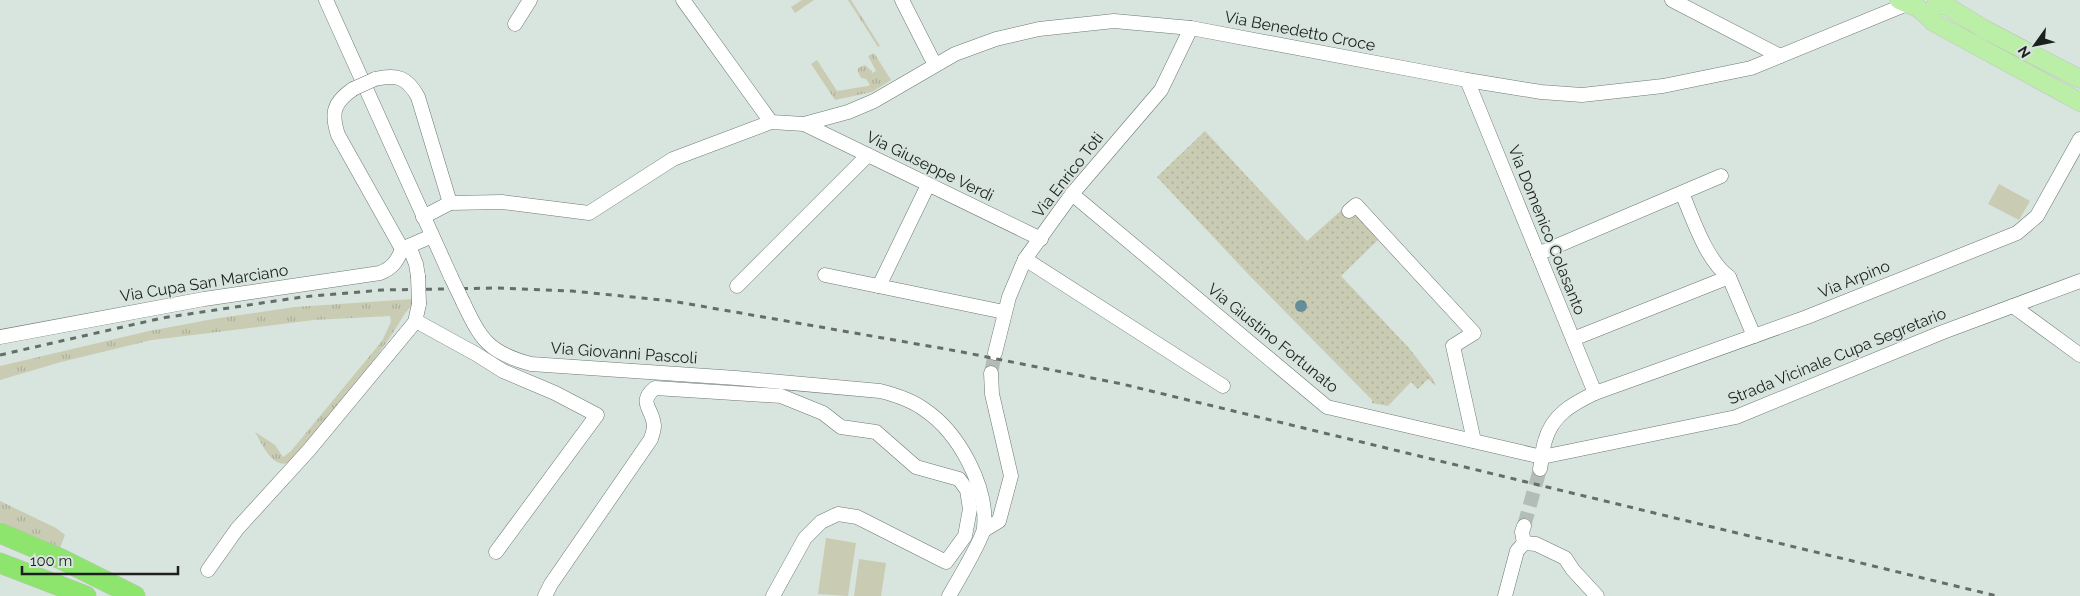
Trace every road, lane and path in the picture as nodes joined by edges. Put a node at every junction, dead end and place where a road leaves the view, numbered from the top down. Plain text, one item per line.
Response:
1 (326, 0) edge
2 (530, 0) edge
3 (683, 0) edge
4 (902, 0) edge
5 (1672, 0) edge
6 (1932, 8) edge
7 (515, 24) dead end
8 (1191, 28) junction
9 (1984, 29) junction
10 (1967, 41) junction
11 (1780, 56) junction
12 (935, 65) junction
13 (2080, 79) edge
14 (1467, 80) junction
15 (2080, 102) edge
16 (771, 122) junction
17 (804, 124) junction
18 (2080, 139) edge
19 (868, 155) junction
20 (1721, 176) dead end
21 (928, 185) junction
22 (1682, 193) junction
23 (1072, 194) junction
24 (450, 203) junction
25 (1349, 211) dead end
26 (423, 217) junction
27 (432, 236) junction
28 (1041, 238) junction
29 (406, 248) junction
30 (1538, 254) junction
31 (1025, 259) junction
32 (825, 275) dead end
33 (1729, 277) junction
34 (2080, 281) edge
35 (737, 286) dead end
36 (879, 286) junction
37 (2013, 306) junction
38 (1004, 312) junction
39 (416, 321) junction
40 (1754, 336) junction
41 (1, 337) edge
42 (1573, 339) junction
43 (995, 353) tunnel mouth
44 (2080, 355) edge
45 (991, 373) tunnel mouth
46 (1223, 386) dead end
47 (1595, 393) junction
48 (1474, 441) junction
49 (1541, 463) junction
50 (1524, 526) tunnel mouth
51 (984, 530) junction
52 (0, 533) edge
53 (1524, 543) junction
54 (496, 552) dead end
55 (0, 563) edge
56 (208, 570) dead end
57 (86, 596) edge
58 (135, 596) edge
59 (545, 596) edge
60 (772, 596) edge
61 (949, 596) edge
62 (1505, 596) edge
63 (1597, 596) edge

1 - 26 street, Via Giovanni Pascoli
2 - 7 street
3 - 16 street
4 - 12 street
5 - 11 street
6 - 9 main road
6 - 10 main road
6 - 11 street, Via Benedetto Croce
8 - 12 street, Via Benedetto Croce
8 - 14 street, Via Benedetto Croce
8 - 23 street, Via Enrico Toti
9 - 10 main road
9 - 13 main road
10 - 15 main road
11 - 14 street, Via Benedetto Croce
12 - 17 street, Via Benedetto Croce
14 - 30 street, Via Domenico Colasanto
16 - 17 street, Via Benedetto Croce
16 - 24 street, Via Benedetto Croce
17 - 19 street, Via Giuseppe Verdi
18 - 40 street, Via Arpino
19 - 21 street, Via Giuseppe Verdi
19 - 35 street
20 - 22 street
21 - 28 street, Via Giuseppe Verdi
21 - 36 street
22 - 30 street
22 - 33 street
23 - 28 street, Via Enrico Toti
23 - 48 street, Via Giustino Fortunato
24 - 26 street, Via Benedetto Croce
24 - 29 street, bridge
25 - 48 street
26 - 27 street, Via Giovanni Pascoli
27 - 29 street
27 - 51 street, Via Giovanni Pascoli, bridge
28 - 31 street, Via Enrico Toti
29 - 39 street, bridge
29 - 41 street, Via Cupa San Marciano
30 - 42 street, Via Domenico Colasanto
31 - 38 street, Via Enrico Toti
31 - 46 street
32 - 36 street
33 - 40 street
33 - 42 street
34 - 37 street, Strada Vicinale Cupa Segretario
36 - 38 street
37 - 44 street
37 - 49 street, Strada Vicinale Cupa Segretario
38 - 43 street, Via Enrico Toti
39 - 54 street
39 - 56 street
40 - 47 street, Via Arpino
42 - 47 street, Via Domenico Colasanto
45 - 51 street
47 - 49 street, Via Arpino
48 - 49 street, Via Giustino Fortunato
50 - 53 street
51 - 61 street
52 - 58 highway
53 - 62 street
53 - 63 street
55 - 57 highway
59 - 60 street

